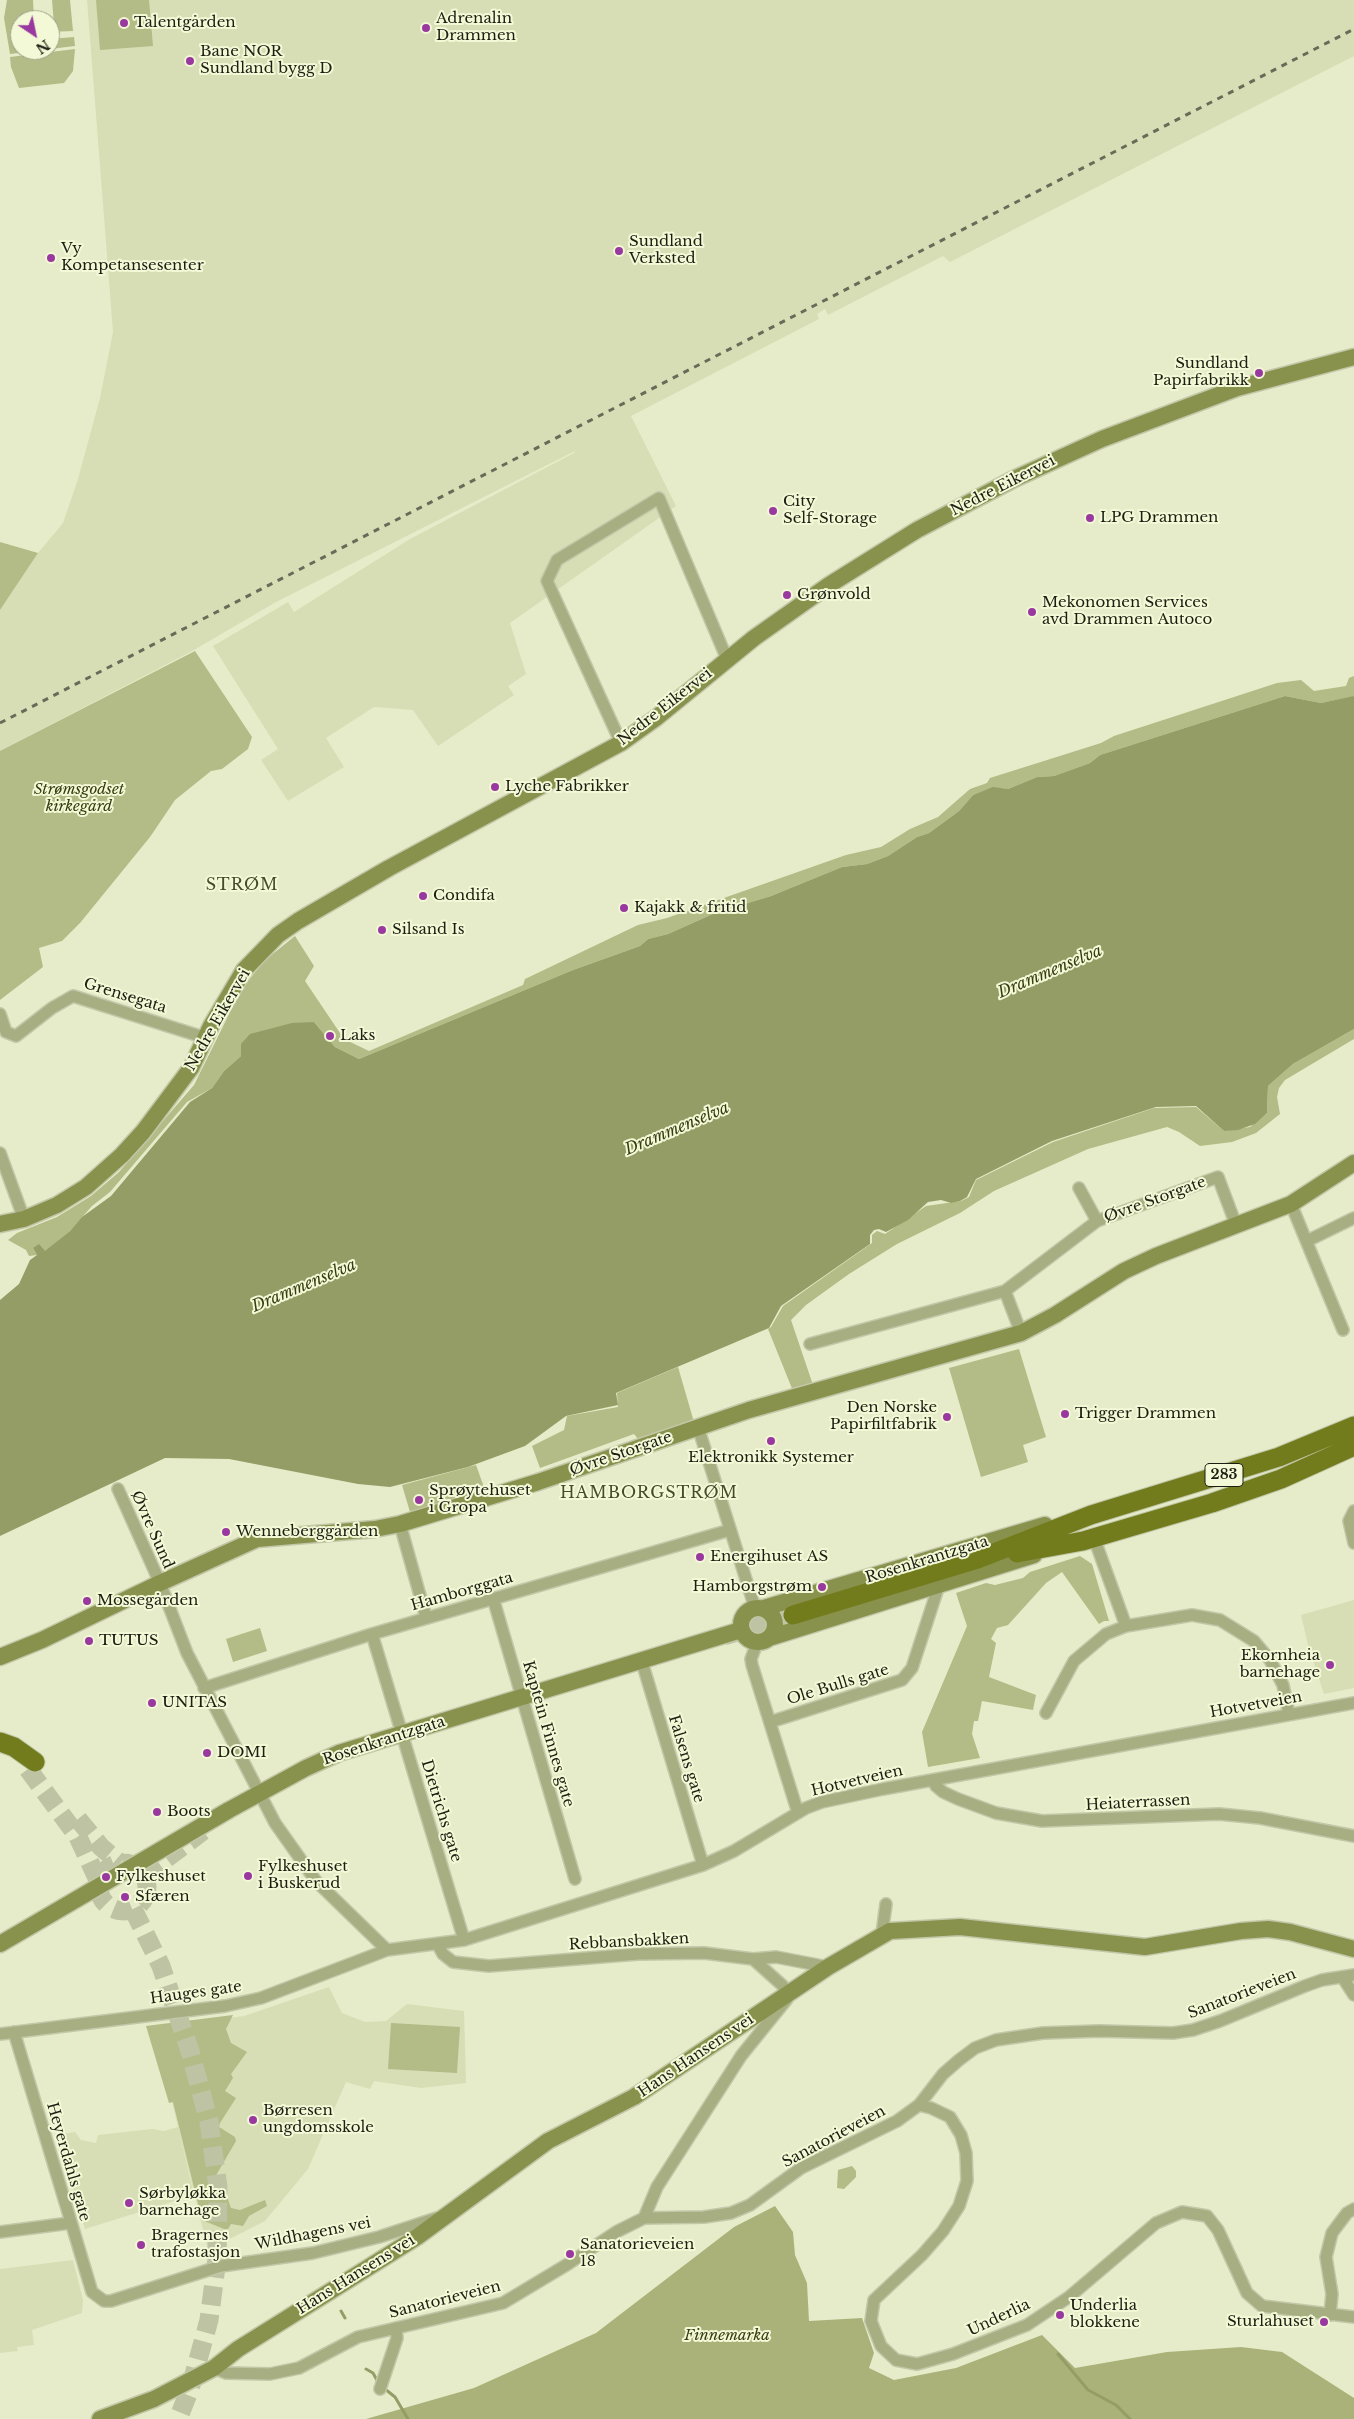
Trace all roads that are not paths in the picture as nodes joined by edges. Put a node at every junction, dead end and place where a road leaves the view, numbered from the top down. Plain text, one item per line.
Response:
1 (1354, 357) edge
2 (727, 659) junction
3 (621, 743) junction
4 (0, 1014) edge
5 (206, 1038) junction
6 (0, 1153) edge
7 (1354, 1163) edge
8 (1079, 1188) dead end
9 (1292, 1204) junction
10 (1354, 1218) edge
11 (24, 1219) junction
12 (1096, 1221) junction
13 (0, 1224) edge
14 (1236, 1225) junction
15 (1307, 1242) junction
16 (1004, 1291) junction
17 (1344, 1330) dead end
18 (1021, 1332) junction
19 (810, 1344) dead end
20 (1354, 1426) edge
21 (698, 1427) junction
22 (1354, 1446) edge
23 (118, 1489) dead end
24 (1354, 1511) edge
25 (1091, 1515) junction
26 (400, 1524) junction
27 (730, 1530) junction
28 (1094, 1538) junction
29 (1354, 1543) edge
30 (1065, 1545) junction
31 (978, 1559) junction
32 (160, 1583) junction
33 (939, 1585) junction
34 (493, 1598) junction
35 (759, 1608) junction
36 (793, 1616) tunnel mouth
37 (426, 1617) junction
38 (1126, 1626) junction
39 (741, 1630) junction
40 (372, 1634) junction
41 (764, 1640) junction
42 (0, 1657) edge
43 (642, 1662) junction
44 (204, 1688) junction
45 (522, 1698) junction
46 (1354, 1703) edge
47 (1046, 1713) dead end
48 (1289, 1714) junction
49 (770, 1722) junction
50 (402, 1734) junction
51 (0, 1742) edge
52 (0, 1752) edge
53 (933, 1780) junction
54 (259, 1794) junction
55 (798, 1813) junction
56 (1354, 1836) edge
57 (703, 1865) junction
58 (575, 1879) dead end
59 (886, 1904) dead end
60 (882, 1934) junction
61 (464, 1940) junction
62 (0, 1944) edge
63 (438, 1945) junction
64 (1354, 1949) edge
65 (387, 1950) junction
66 (753, 1959) junction
67 (828, 1967) junction
68 (1348, 1977) edge
69 (788, 1993) junction
70 (1354, 1995) edge
71 (14, 2032) junction
72 (0, 2034) edge
73 (919, 2105) junction
74 (1354, 2209) edge
75 (448, 2214) junction
76 (644, 2218) junction
77 (70, 2223) junction
78 (0, 2232) edge
79 (98, 2297) joint
80 (1330, 2315) junction
81 (1354, 2316) edge
82 (396, 2328) junction
83 (214, 2368) junction
84 (380, 2389) dead end
85 (100, 2419) edge

1 - 2 main road, Nedre Eikervei
2 - 3 main road, Nedre Eikervei
2 - 3 street
3 - 5 main road, Nedre Eikervei
4 - 5 street, Grensegata
5 - 11 main road, Nedre Eikervei
6 - 11 street
7 - 9 main road, Øvre Storgate
8 - 12 street
9 - 14 main road, Øvre Storgate
9 - 15 street
10 - 15 street
11 - 13 main road, Nedre Eikervei
12 - 14 street, Øvre Storgate
12 - 16 street, Øvre Storgate
14 - 18 main road, Øvre Storgate
15 - 17 street
16 - 18 street
16 - 19 street, Øvre Storgate
18 - 21 main road, Øvre Storgate
20 - 25 main road, Rosenkrantzgata / 283
21 - 26 main road, Øvre Storgate
21 - 27 street
22 - 28 main road, Rosenkrantzgata / 283
23 - 32 street, Øvre Sund
24 - 29 street
25 - 31 main road, Rosenkrantzgata / 283
25 - 35 main road, Rosenkrantzgata
26 - 32 main road, Øvre Storgate
26 - 37 street
27 - 34 street, Hamborggata
27 - 35 street
28 - 30 main road, Rosenkrantzgata / 283
28 - 38 street
30 - 31 main road, Rosenkrantzgata / 283
30 - 33 main road, Rosenkrantzgata
31 - 36 main road, Rosenkrantzgata / 283
32 - 42 main road, Øvre Storgate
32 - 44 street, Øvre Sund
33 - 41 main road, Rosenkrantzgata
33 - 49 street, Ole Bulls gate
34 - 37 street, Hamborggata
34 - 45 street, Kaptein Finnes gate
35 - 39 main road
35 - 41 main road
37 - 40 street, Hamborggata
38 - 47 street
38 - 48 street
39 - 41 main road
39 - 43 main road, Rosenkrantzgata
40 - 44 street, Hamborggata
40 - 50 street, Dietrichs gate
41 - 49 street
43 - 45 main road, Rosenkrantzgata
43 - 57 street, Falsens gate
44 - 54 street, Øvre Sund
45 - 50 main road, Rosenkrantzgata
45 - 58 street, Kaptein Finnes gate
46 - 48 street, Hotvetveien
48 - 53 street, Hotvetveien
49 - 55 street
50 - 54 main road, Rosenkrantzgata
50 - 61 street, Dietrichs gate
51 - 52 main road
53 - 55 street, Hotvetveien
53 - 56 street, Heiaterrassen
54 - 62 main road, Rosenkrantzgata
54 - 65 street, Øvre Sund
55 - 57 street, Hotvetveien
57 - 61 street, Hotvetveien
59 - 60 street
60 - 64 main road, Hans Hansens vei
60 - 67 main road, Hans Hansens vei
61 - 63 street, Hotvetveien
63 - 65 street, Hotvetveien
63 - 66 street, Rebbansbakken
65 - 71 street, Hauges gate
66 - 67 street, Rebbansbakken
66 - 69 street
67 - 69 main road, Hans Hansens vei
68 - 70 street
68 - 73 street, Sanatorieveien
69 - 75 main road, Hans Hansens vei
69 - 76 street
71 - 72 street, Hauges gate
71 - 77 street, Heyerdahls gate
73 - 76 street, Sanatorieveien
73 - 80 street, Underlia
74 - 80 street
75 - 79 street, Wildhagens vei
75 - 83 main road, Hans Hansens vei
76 - 82 street, Sanatorieveien
77 - 78 street
77 - 79 street, Heyerdahls gate
80 - 81 street, Underlia
82 - 83 street, Sanatorieveien
82 - 84 street
83 - 85 main road, Hans Hansens vei

